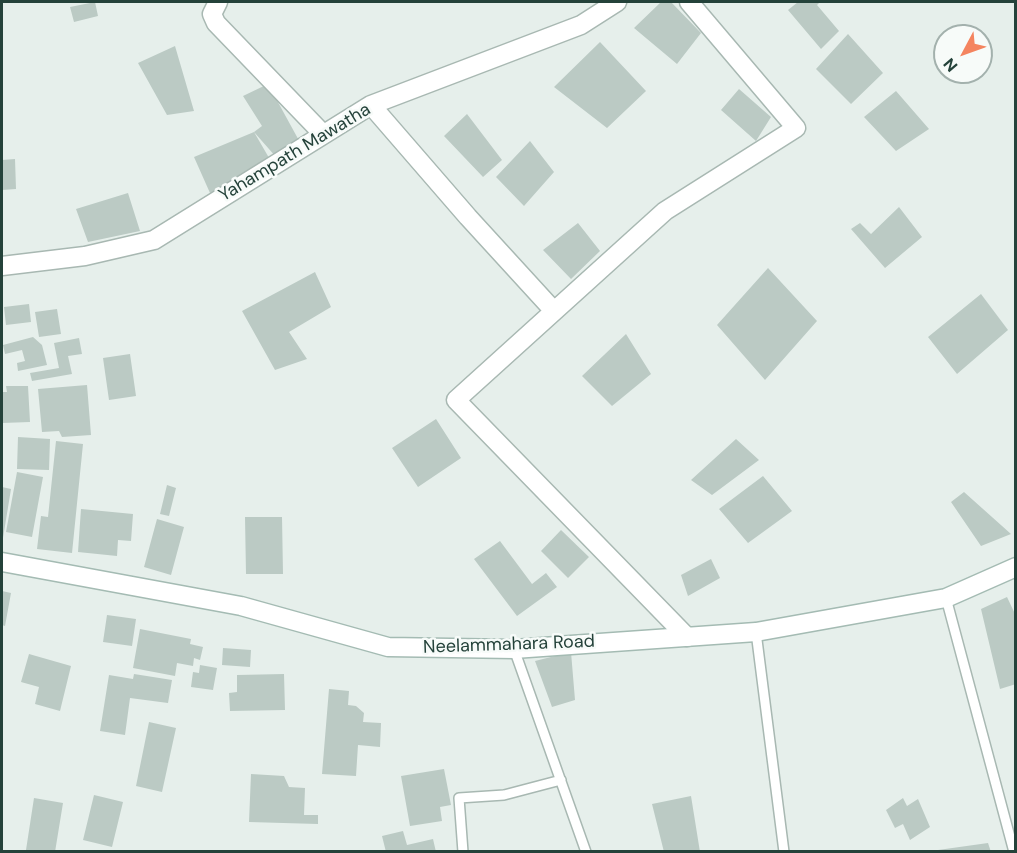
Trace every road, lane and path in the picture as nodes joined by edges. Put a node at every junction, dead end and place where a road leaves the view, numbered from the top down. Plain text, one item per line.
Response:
1 (218, 2) edge
2 (617, 2) edge
3 (689, 2) edge
4 (371, 105) junction
5 (323, 134) junction
6 (2, 266) edge
7 (554, 311) junction
8 (2, 562) edge
9 (1016, 567) edge
10 (946, 598) junction
11 (756, 632) junction
12 (687, 636) junction
13 (514, 649) junction
14 (561, 780) junction
15 (463, 852) edge
16 (586, 852) edge
17 (784, 852) edge
18 (1014, 852) edge

1 - 5 street
2 - 4 street, Yahampath Mawatha
3 - 7 street
4 - 5 street, Yahampath Mawatha
4 - 7 street
5 - 6 street, Yahampath Mawatha
7 - 12 street
8 - 13 street, Neelammahara Road
9 - 10 street, Neelammahara Road
10 - 11 street, Neelammahara Road
10 - 18 lane
11 - 12 street, Neelammahara Road
11 - 17 lane
12 - 13 street, Neelammahara Road
13 - 14 lane
14 - 15 lane
14 - 16 lane

